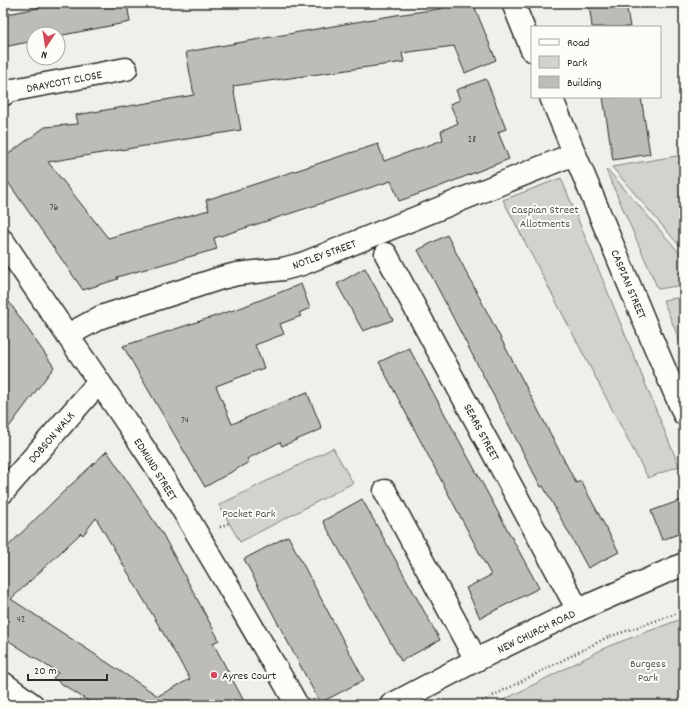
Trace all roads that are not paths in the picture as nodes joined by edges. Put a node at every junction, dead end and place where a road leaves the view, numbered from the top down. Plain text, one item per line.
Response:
1 (513, 3) edge
2 (531, 48) edge
3 (126, 69) dead end
4 (3, 95) edge
5 (551, 98) edge
6 (574, 154) junction
7 (3, 241) edge
8 (386, 254) dead end
9 (68, 335) junction
10 (99, 382) junction
11 (684, 414) edge
12 (385, 491) dead end
13 (3, 492) edge
14 (684, 564) edge
15 (578, 610) junction
16 (476, 660) junction
17 (3, 683) edge
18 (34, 705) edge
19 (297, 705) edge
20 (391, 705) edge

1 - 2 street
3 - 4 street, DRAYCOTT CLOSE
5 - 6 street, CASPIAN STREET
6 - 9 street, NOTLEY STREET
6 - 11 street, CASPIAN STREET
7 - 9 street, EDMUND STREET
8 - 15 street, SEARS STREET
9 - 10 street, EDMUND STREET
10 - 13 street, DOBSON WALK
10 - 19 street, EDMUND STREET
12 - 16 street
14 - 15 street, NEW CHURCH ROAD
15 - 16 street, NEW CHURCH ROAD
16 - 20 street, NEW CHURCH ROAD
17 - 18 street

